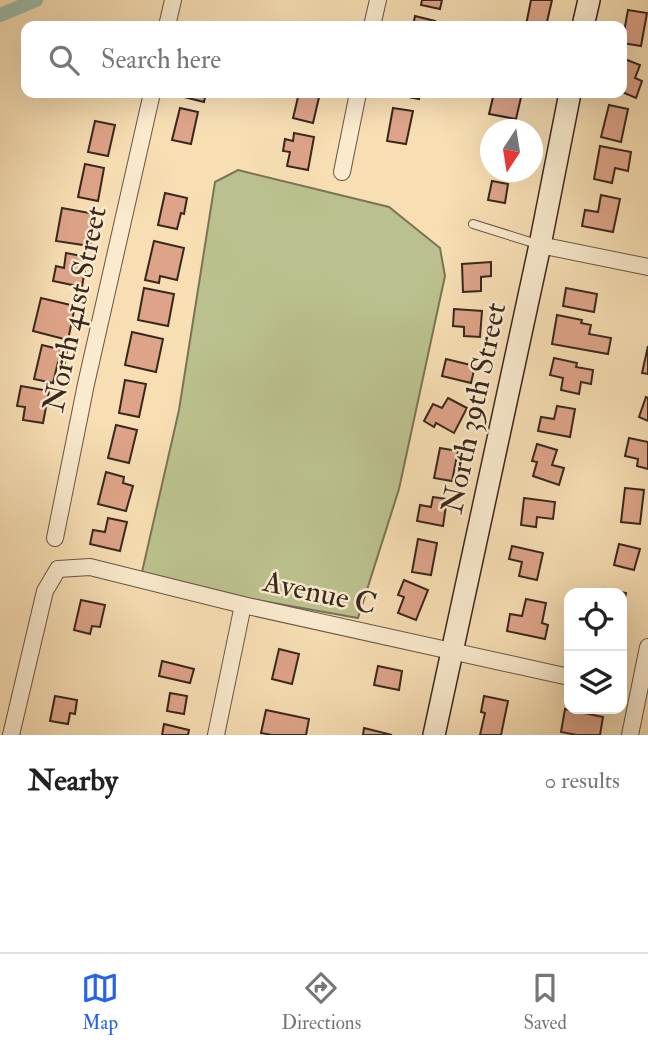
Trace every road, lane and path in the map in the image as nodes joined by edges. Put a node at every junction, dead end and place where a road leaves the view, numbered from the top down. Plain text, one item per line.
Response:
1 (173, 0) edge
2 (377, 0) edge
3 (589, 0) edge
4 (168, 21) edge
5 (373, 21) edge
6 (584, 21) edge
7 (151, 98) edge
8 (357, 98) edge
9 (569, 98) edge
10 (342, 172) dead end
11 (473, 224) dead end
12 (540, 245) junction
13 (648, 267) edge
14 (55, 538) dead end
15 (243, 605) junction
16 (648, 647) edge
17 (452, 651) junction
18 (564, 676) edge
19 (636, 692) edge
20 (11, 735) edge
21 (216, 735) edge
22 (434, 735) edge
23 (630, 735) edge

1 - 4 street
2 - 5 street
3 - 6 street
7 - 14 street, North 41st Street
8 - 10 street
9 - 12 street, North 39th Street
11 - 12 lane
12 - 13 street
12 - 17 street, North 39th Street
15 - 17 street, Avenue C
15 - 20 street, Avenue C
15 - 21 street
16 - 19 street
17 - 18 street, Avenue C
17 - 22 street, North 39th Street
19 - 23 street

